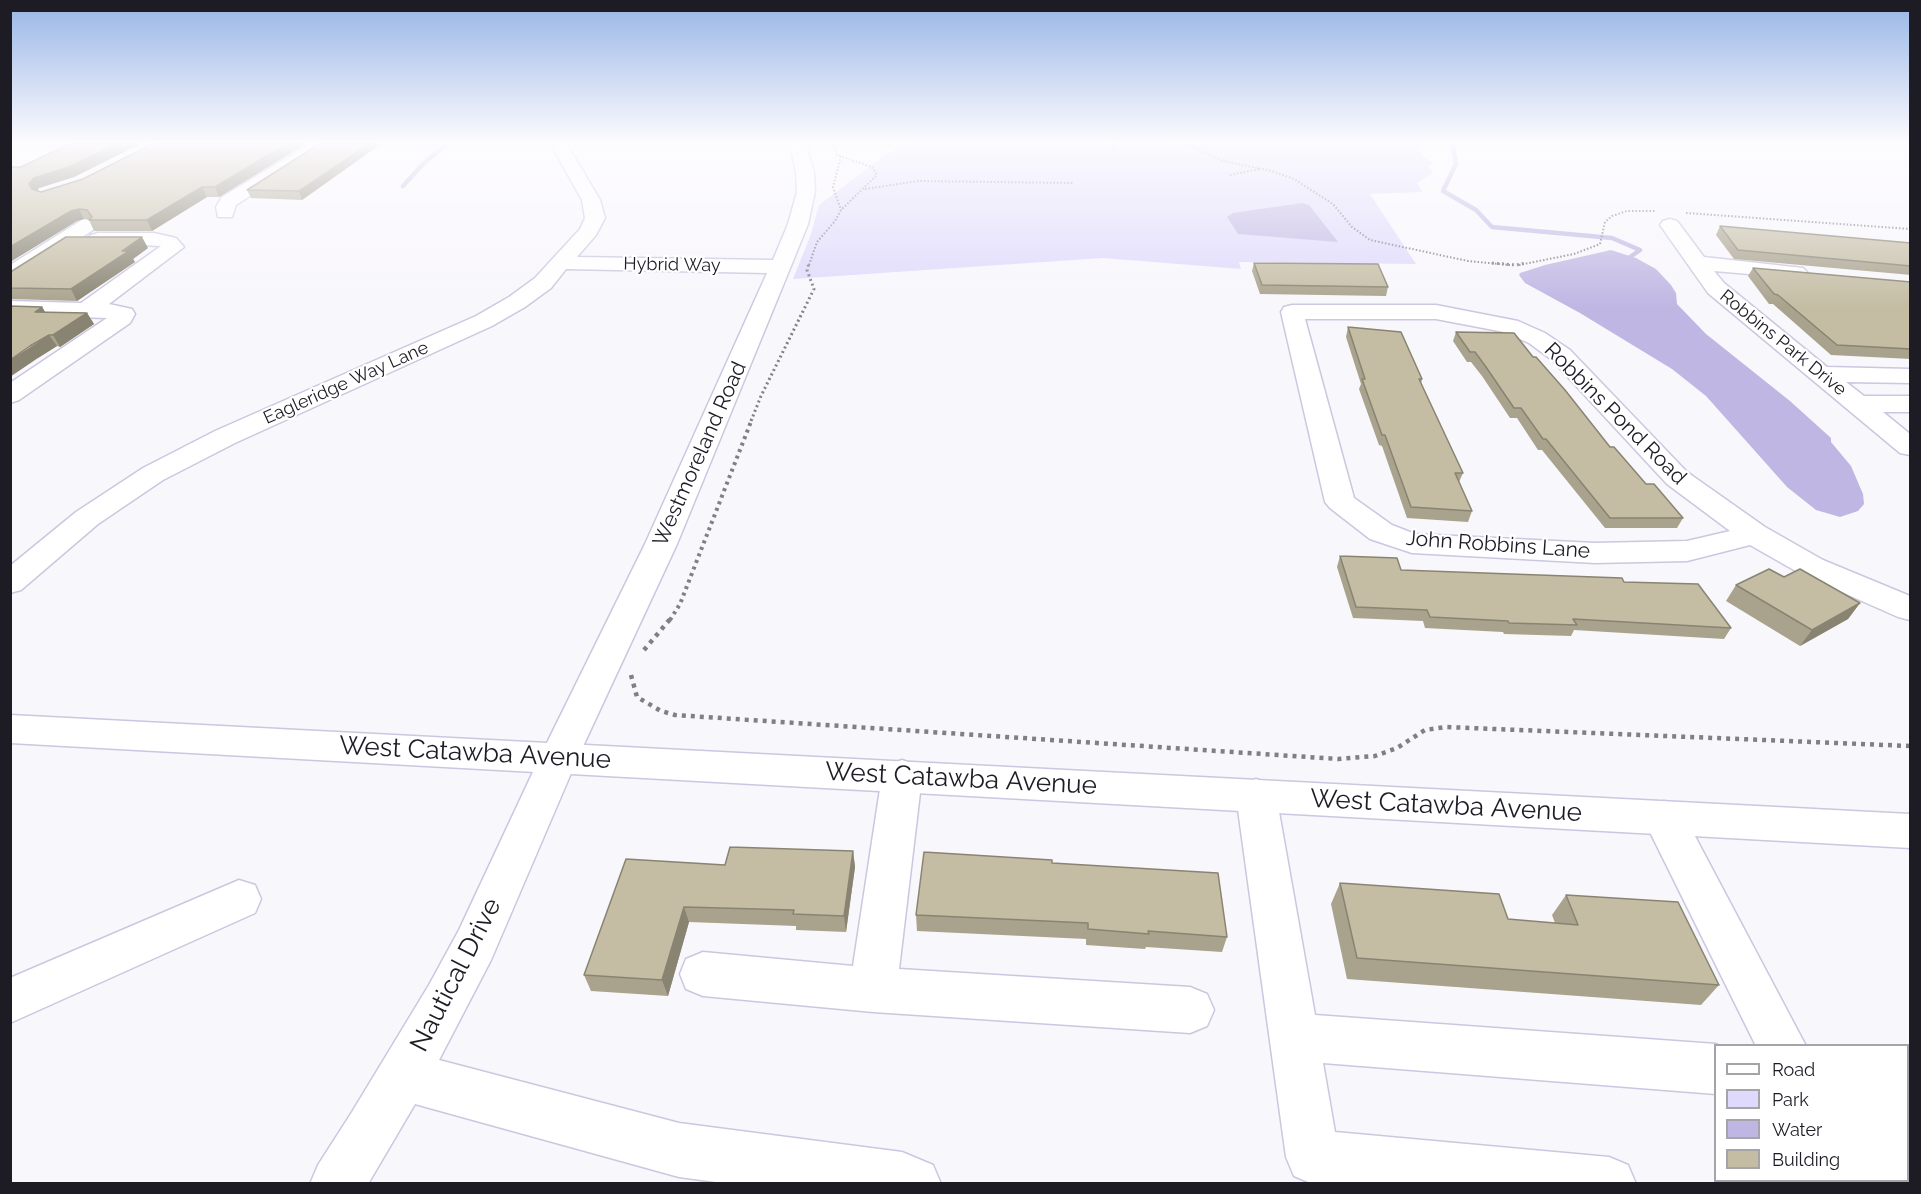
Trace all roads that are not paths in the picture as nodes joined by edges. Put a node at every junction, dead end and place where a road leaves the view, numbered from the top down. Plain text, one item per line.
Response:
1 (236, 197) edge
2 (589, 197) edge
3 (805, 197) edge
4 (225, 213) dead end
5 (1670, 216) road end
6 (92, 222) edge
7 (66, 239) junction
8 (569, 256) junction
9 (784, 259) junction
10 (1696, 263) junction
11 (1815, 274) edge
12 (10, 275) edge
13 (10, 308) edge
14 (86, 310) junction
15 (1292, 312) joint
16 (10, 371) edge
17 (44, 372) junction
18 (1820, 374) junction
19 (1911, 375) edge
20 (10, 395) edge
21 (1857, 404) junction
22 (1911, 404) edge
23 (1911, 447) edge
24 (1754, 534) junction
25 (10, 583) edge
26 (1911, 609) edge
27 (10, 729) edge
28 (559, 757) junction
29 (902, 776) junction
30 (1256, 795) junction
31 (1664, 818) junction
32 (1911, 831) edge
33 (239, 899) dead end
34 (703, 974) dead end
35 (873, 990) junction
36 (10, 1001) edge
37 (1190, 1010) dead end
38 (1294, 1037) junction
39 (1781, 1044) edge
40 (1714, 1069) edge
41 (403, 1075) junction
42 (1596, 1183) edge
43 (337, 1184) edge
44 (914, 1184) edge

1 - 4 street
2 - 8 street, Eagleridge Way Lane
3 - 9 street, Westmoreland Road
5 - 10 street, Robbins Park Drive
6 - 7 street
7 - 12 street
7 - 14 street
8 - 9 street, Hybrid Way
8 - 25 street, Eagleridge Way Lane
9 - 28 street, Westmoreland Road
10 - 11 street
10 - 18 street, Robbins Park Drive
13 - 14 street
14 - 17 street
15 - 24 street, Robbins Pond Road
15 - 24 street, John Robbins Lane
16 - 17 street
17 - 20 street
18 - 19 street
18 - 21 street, Robbins Park Drive
21 - 22 street
21 - 23 street, Robbins Park Drive
24 - 26 street, Robbins Pond Road
27 - 28 street, West Catawba Avenue
28 - 29 street, West Catawba Avenue
28 - 41 street, Nautical Drive
29 - 30 street, West Catawba Avenue
29 - 35 street
30 - 31 street, West Catawba Avenue
30 - 38 street
31 - 32 street, West Catawba Avenue
31 - 39 street
33 - 36 street
34 - 35 street
35 - 37 street
38 - 40 street
38 - 42 street
41 - 43 street, Nautical Drive
41 - 44 street

